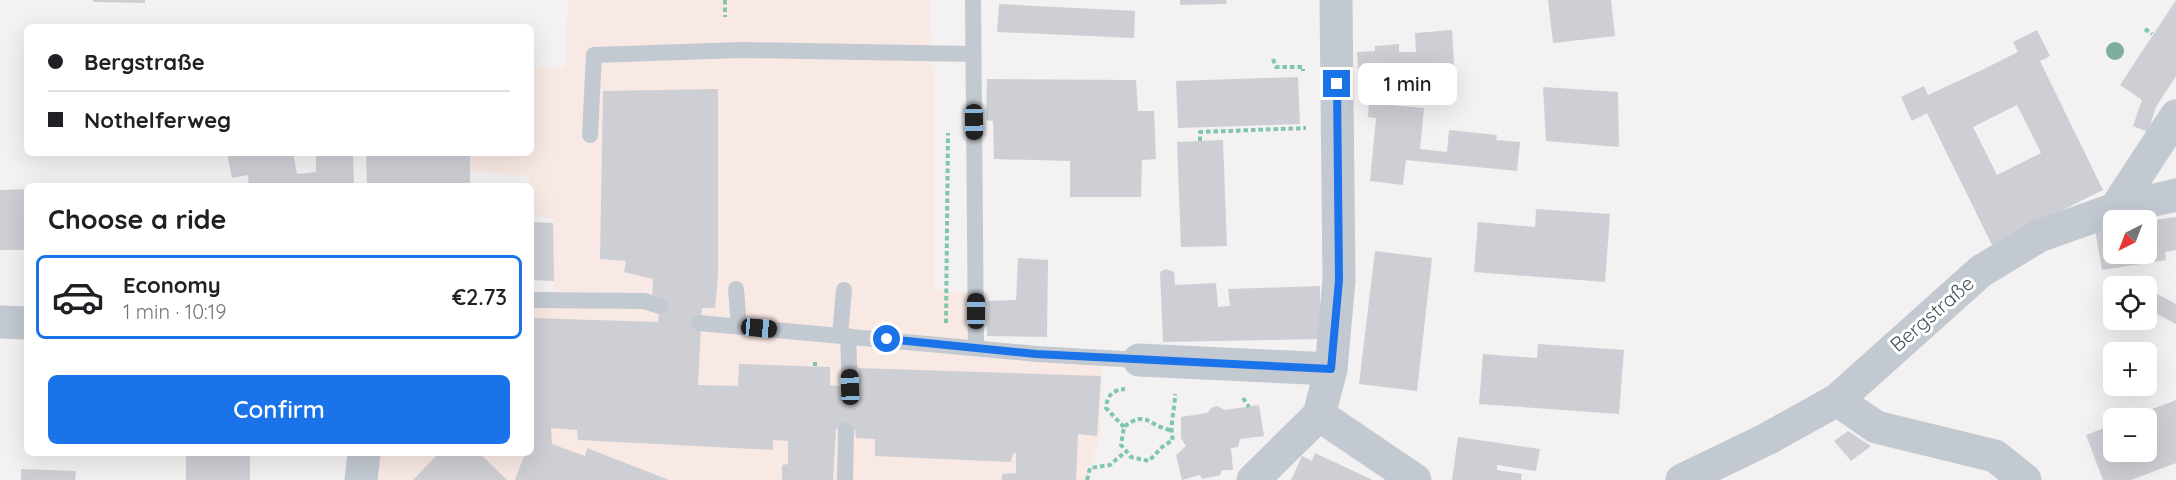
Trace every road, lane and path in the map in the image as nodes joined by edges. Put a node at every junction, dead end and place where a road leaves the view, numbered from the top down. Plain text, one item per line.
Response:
1 (725, 0) edge
2 (973, 0) edge
3 (1336, 0) edge
4 (725, 18) dead end
5 (2145, 29) dead end
6 (2152, 34) dead end
7 (973, 54) junction
8 (1273, 59) dead end
9 (1303, 67) dead end
10 (948, 125) dead end
11 (1309, 128) dead end
12 (590, 135) dead end
13 (2172, 138) edge
14 (1200, 141) dead end
15 (2176, 195) edge
16 (2115, 209) junction
17 (736, 289) dead end
18 (844, 290) dead end
19 (534, 300) edge
20 (660, 306) dead end
21 (0, 322) edge
22 (24, 323) edge
23 (699, 323) dead end
24 (740, 326) junction
25 (844, 336) junction
26 (945, 345) junction
27 (976, 348) junction
28 (1331, 369) junction
29 (1135, 374) junction
30 (850, 387) dead end
31 (1164, 393) dead end
32 (1175, 394) junction
33 (1186, 395) dead end
34 (1231, 396) dead end
35 (1837, 400) junction
36 (1249, 407) dead end
37 (1319, 415) junction
38 (1124, 427) junction
39 (846, 430) dead end
40 (1170, 430) junction
41 (1126, 452) junction
42 (364, 456) edge
43 (361, 480) edge
44 (846, 480) edge
45 (1087, 480) edge
46 (1253, 480) edge
47 (1416, 480) edge
48 (1682, 480) edge
49 (2025, 480) edge

1 - 4 path
2 - 7 lane
3 - 28 street
5 - 6 path
7 - 12 lane
7 - 27 lane
8 - 9 path
10 - 26 path
11 - 14 path
13 - 16 street
15 - 16 street, Bergstraße
16 - 35 street, Bergstraße
17 - 24 lane
18 - 25 lane
19 - 20 lane
21 - 22 street
23 - 24 lane
24 - 25 lane
25 - 26 lane
25 - 30 lane
26 - 27 lane
27 - 29 lane
28 - 29 street
28 - 37 street
29 - 38 path
31 - 32 path
32 - 33 path
32 - 40 path
34 - 36 path
35 - 48 street, Bergstraße
35 - 49 street
37 - 46 street
37 - 47 street
38 - 40 path
38 - 41 path
39 - 44 lane
40 - 41 path
41 - 45 path
42 - 43 street

